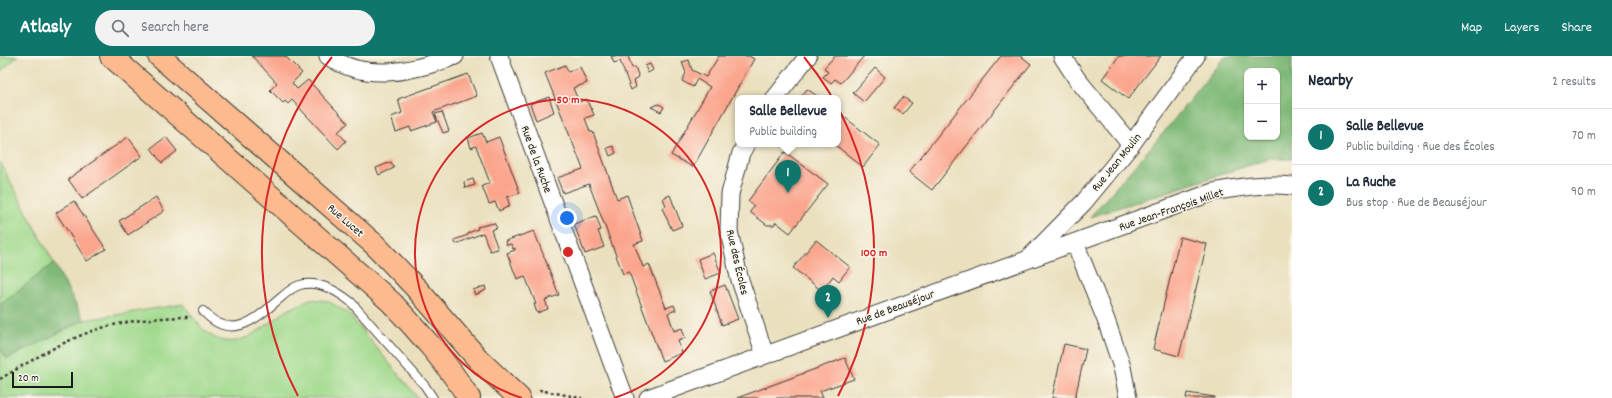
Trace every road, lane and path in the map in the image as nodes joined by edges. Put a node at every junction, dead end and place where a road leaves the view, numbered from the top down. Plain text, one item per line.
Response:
1 (111, 56) edge
2 (159, 56) edge
3 (328, 56) edge
4 (455, 56) edge
5 (499, 56) edge
6 (808, 56) edge
7 (1062, 56) edge
8 (1196, 56) edge
9 (777, 95) edge
10 (1131, 145) junction
11 (744, 147) edge
12 (1292, 186) edge
13 (1075, 243) junction
14 (1027, 260) junction
15 (203, 311) dead end
16 (213, 320) junction
17 (765, 355) junction
18 (0, 379) edge
19 (517, 395) edge
20 (433, 398) edge
21 (469, 398) edge
22 (582, 398) edge
23 (625, 398) edge
24 (648, 398) edge
25 (1128, 398) edge

1 - 21 main road
2 - 19 main road, Rue Lucet
3 - 4 street
5 - 23 street, Rue de la Ruche
6 - 9 street
7 - 10 street
8 - 10 street, Rue Jean Moulin
10 - 14 street, Rue Jean Moulin
11 - 17 street, Rue des Écoles
12 - 13 street, Rue Jean-François Millet
13 - 14 street, Rue de Beauséjour
13 - 25 street
14 - 17 street, Rue de Beauséjour
15 - 16 lane
16 - 18 path
16 - 20 lane
17 - 24 street, Rue de Beauséjour
19 - 22 path

